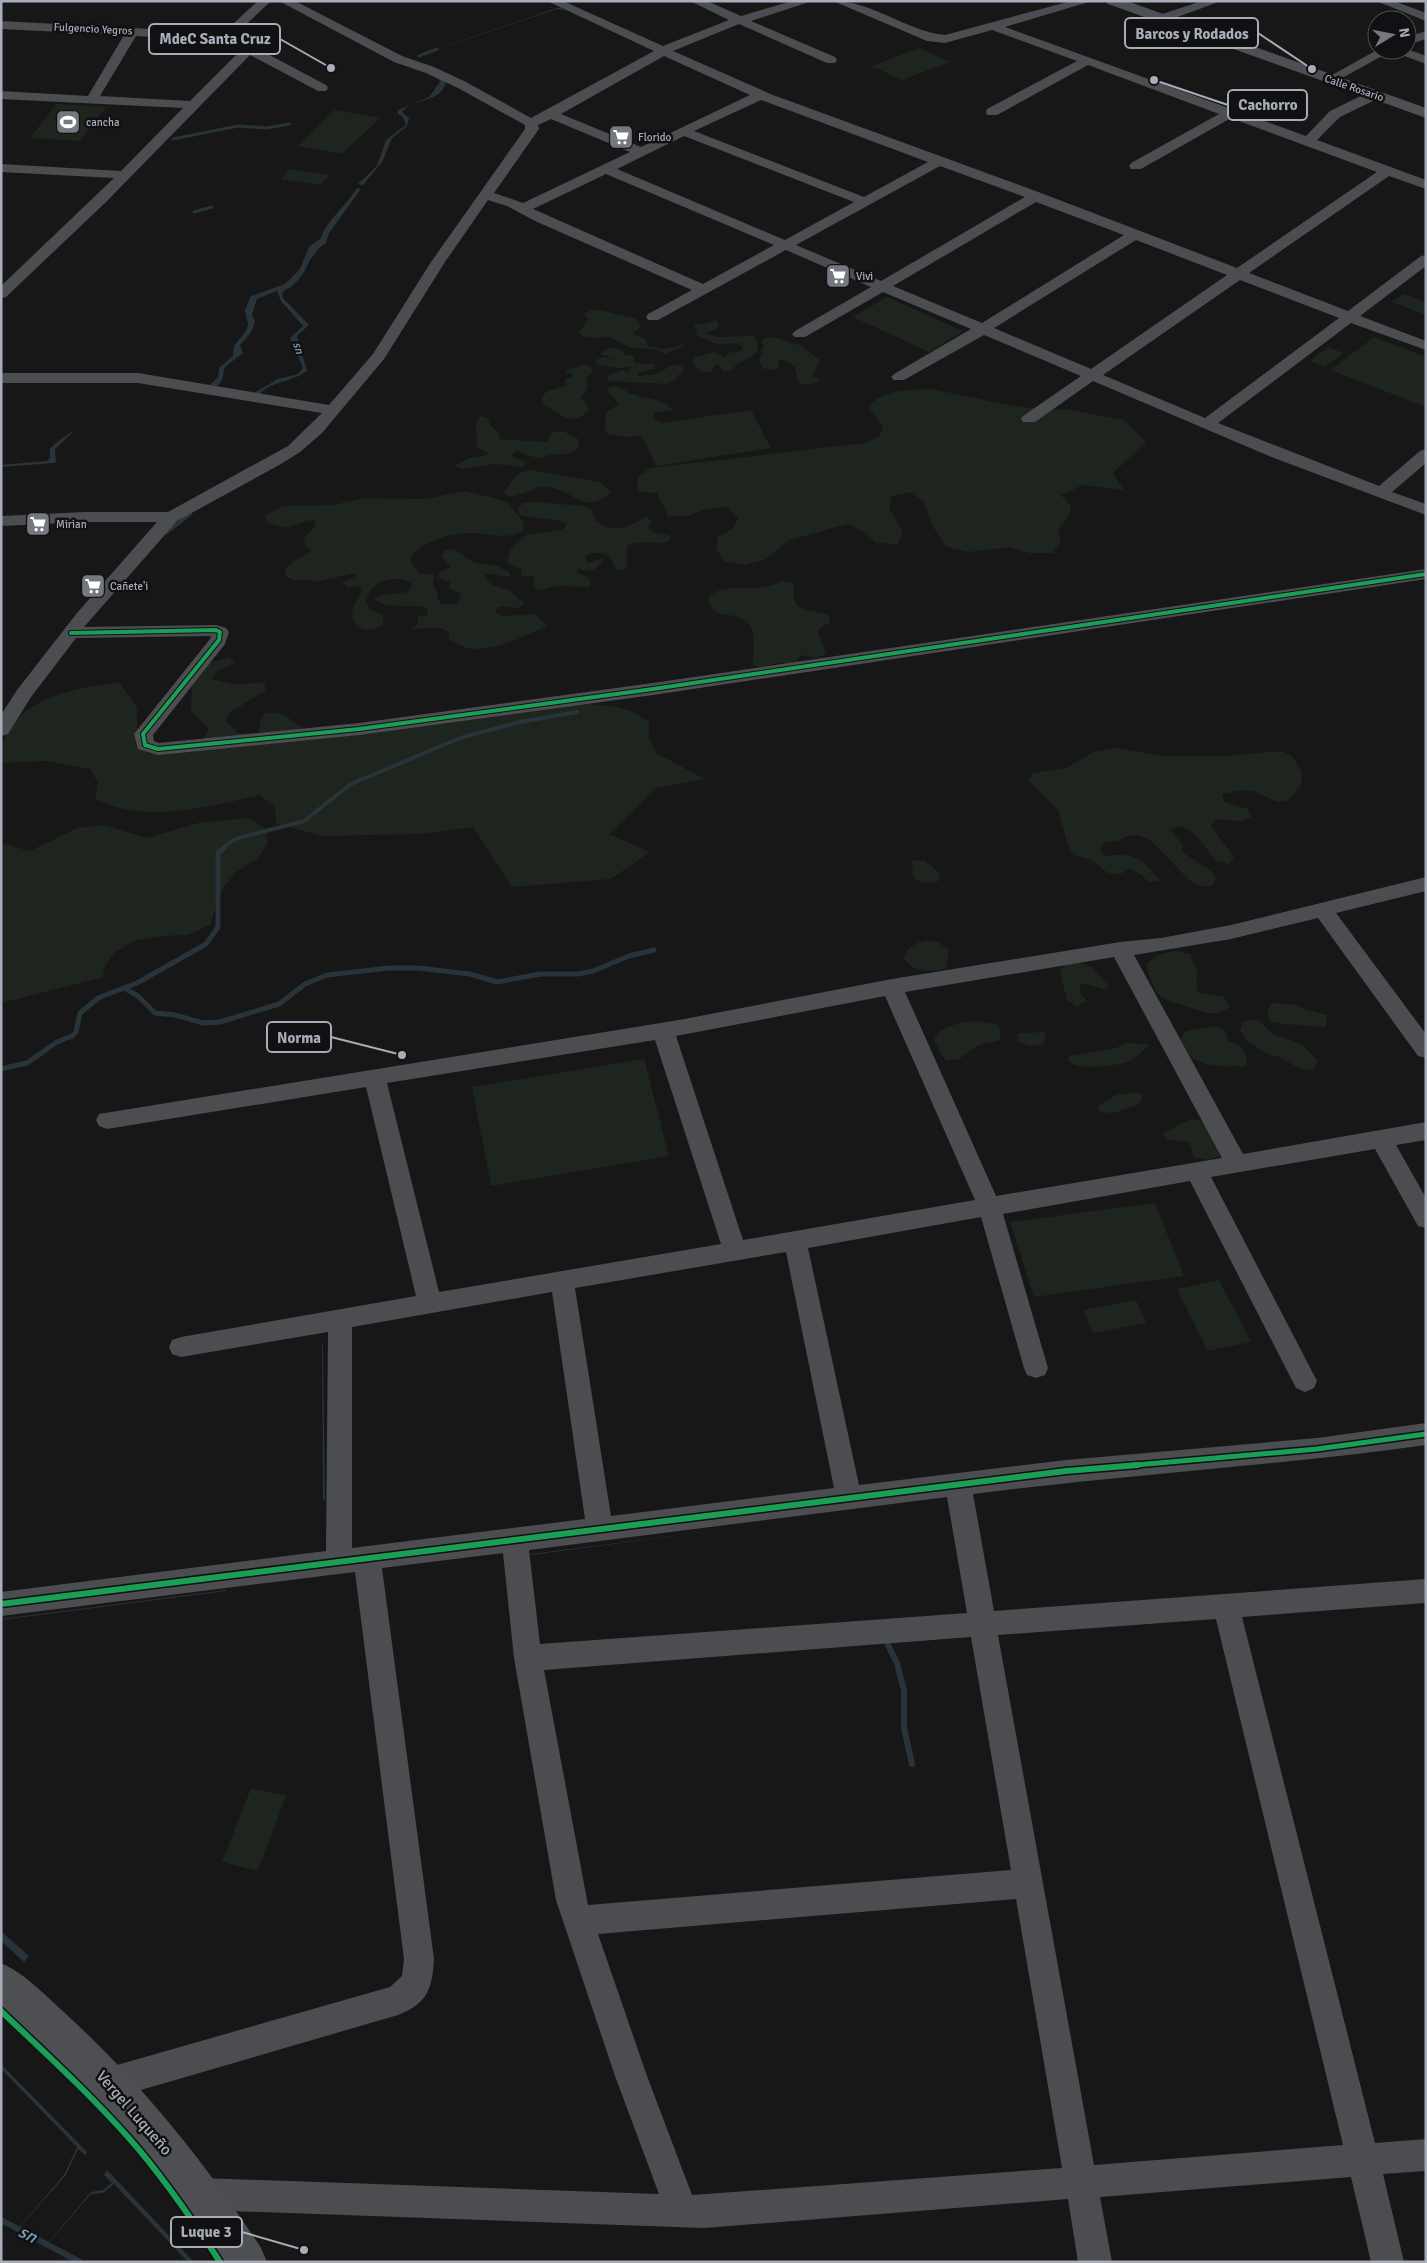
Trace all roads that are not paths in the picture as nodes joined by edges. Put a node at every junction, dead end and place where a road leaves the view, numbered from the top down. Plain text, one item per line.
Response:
1 (265, 1) edge
2 (285, 1) edge
3 (696, 1) edge
4 (806, 1) edge
5 (839, 1) edge
6 (1086, 1) edge
7 (1113, 1) edge
8 (1215, 1) edge
9 (1382, 1) edge
10 (558, 4) edge
11 (1426, 17) edge
12 (738, 19) junction
13 (1160, 19) junction
14 (1, 25) edge
15 (995, 27) junction
16 (133, 31) junction
17 (226, 37) junction
18 (248, 50) junction
19 (661, 52) junction
20 (831, 60) dead end
21 (1367, 60) edge
22 (1086, 61) junction
23 (1329, 80) junction
24 (322, 88) dead end
25 (1, 95) edge
26 (760, 95) junction
27 (1374, 95) junction
28 (94, 98) junction
29 (192, 105) junction
30 (992, 112) dead end
31 (1230, 113) junction
32 (1426, 113) edge
33 (551, 114) junction
34 (531, 123) junction
35 (684, 132) junction
36 (1308, 142) junction
37 (641, 152) junction
38 (938, 162) junction
39 (1136, 166) dead end
40 (1, 168) edge
41 (606, 169) junction
42 (1387, 171) junction
43 (124, 175) junction
44 (1426, 186) edge
45 (485, 195) junction
46 (1036, 196) junction
47 (866, 202) junction
48 (524, 208) junction
49 (1135, 234) junction
50 (786, 246) junction
51 (1426, 259) edge
52 (1238, 274) junction
53 (881, 286) junction
54 (705, 290) junction
55 (1, 294) edge
56 (1350, 316) junction
57 (653, 317) dead end
58 (983, 329) junction
59 (800, 334) dead end
60 (1426, 346) edge
61 (1092, 375) junction
62 (899, 377) dead end
63 (1, 378) edge
64 (333, 410) junction
65 (1030, 419) dead end
66 (1207, 424) junction
67 (1426, 454) edge
68 (1381, 494) junction
69 (1426, 510) edge
70 (171, 516) junction
71 (2, 524) edge
72 (1426, 574) edge
73 (71, 633) junction
74 (24, 694) junction
75 (1, 696) edge
76 (1, 730) edge
77 (1426, 884) edge
78 (1322, 909) junction
79 (1120, 949) junction
80 (892, 987) junction
81 (662, 1030) junction
82 (1426, 1050) edge
83 (375, 1078) junction
84 (107, 1120) dead end
85 (1426, 1131) edge
86 (1380, 1139) junction
87 (1237, 1164) junction
88 (1196, 1170) junction
89 (989, 1206) junction
90 (1426, 1219) edge
91 (795, 1240) junction
92 (735, 1250) junction
93 (562, 1280) junction
94 (430, 1304) junction
95 (340, 1319) junction
96 (181, 1347) dead end
97 (1036, 1368) dead end
98 (1305, 1381) dead end
99 (1426, 1434) edge
100 (958, 1485) junction
101 (850, 1498) junction
102 (600, 1530) junction
103 (515, 1541) junction
104 (353, 1561) junction
105 (1426, 1591) edge
106 (1, 1604) edge
107 (1226, 1606) junction
108 (983, 1624) junction
109 (528, 1658) junction
110 (1028, 1883) junction
111 (578, 1921) junction
112 (1, 1982) edge
113 (110, 2083) junction
114 (1426, 2155) edge
115 (1362, 2160) junction
116 (1081, 2182) junction
117 (202, 2194) junction
118 (682, 2212) junction
119 (247, 2262) edge
120 (1094, 2262) edge
121 (1388, 2262) edge

1 - 17 street
2 - 34 street
3 - 12 street
4 - 12 street
5 - 15 street
6 - 15 street
7 - 13 main road, Calle Rosario
8 - 13 street
9 - 11 street
10 - 19 street
12 - 19 street
12 - 20 street
13 - 23 main road, Calle Rosario
14 - 16 street, Fulgencio Yegros
15 - 22 street
16 - 17 street, Fulgencio Yegros
16 - 28 street
17 - 18 street, Fulgencio Yegros
18 - 24 street, Fulgencio Yegros
18 - 29 street
19 - 26 street
19 - 33 street
21 - 23 street
22 - 30 street
22 - 31 street
23 - 27 main road, Calle Rosario
25 - 28 street
26 - 35 street
26 - 38 street
27 - 32 main road, Calle Rosario
27 - 36 street
28 - 29 street
29 - 43 street
31 - 36 street
31 - 39 street
33 - 34 street
33 - 37 street
34 - 45 street
35 - 37 street
35 - 47 street
36 - 42 street
37 - 41 street
38 - 46 street
38 - 47 street
40 - 43 street
41 - 48 street
41 - 50 street
42 - 44 street
42 - 52 street
43 - 55 street
45 - 48 street
45 - 64 street
46 - 49 street
46 - 53 street
47 - 50 street
48 - 54 street
49 - 52 street
49 - 58 street
50 - 53 street
50 - 54 street
51 - 56 street
52 - 56 street
52 - 61 street
53 - 58 street
53 - 59 street
54 - 57 street
56 - 60 street
56 - 66 street
58 - 61 street
58 - 62 street
61 - 65 street
61 - 66 street
63 - 64 street
64 - 70 street
66 - 68 street
67 - 68 street
68 - 69 street
70 - 71 street
70 - 73 street
72 - 73 street
73 - 74 street
74 - 75 street
74 - 76 street
77 - 78 street
78 - 79 street
78 - 82 street
79 - 80 street
79 - 87 street
80 - 81 street
80 - 89 street
81 - 83 street
81 - 92 street
83 - 84 street
83 - 94 street
85 - 86 street
86 - 87 street
86 - 90 street
87 - 88 street
88 - 89 street
88 - 98 street
89 - 91 street
89 - 97 street
91 - 92 street
91 - 101 street
92 - 93 street
93 - 94 street
93 - 102 street
94 - 95 street
95 - 96 street
95 - 104 street
99 - 100 street
100 - 101 street
100 - 108 street
101 - 102 street
102 - 103 street
103 - 104 street
103 - 109 street
104 - 106 street
104 - 113 street
105 - 107 street
107 - 108 street
107 - 115 street
108 - 109 street
108 - 110 street
109 - 111 street
110 - 111 street
110 - 116 street
111 - 118 street
112 - 113 main road, Vergel Luqueño
113 - 117 main road, Vergel Luqueño
114 - 115 street
115 - 116 street
115 - 121 street
116 - 118 street
116 - 120 street
117 - 118 street
117 - 119 main road, Vergel Luqueño

